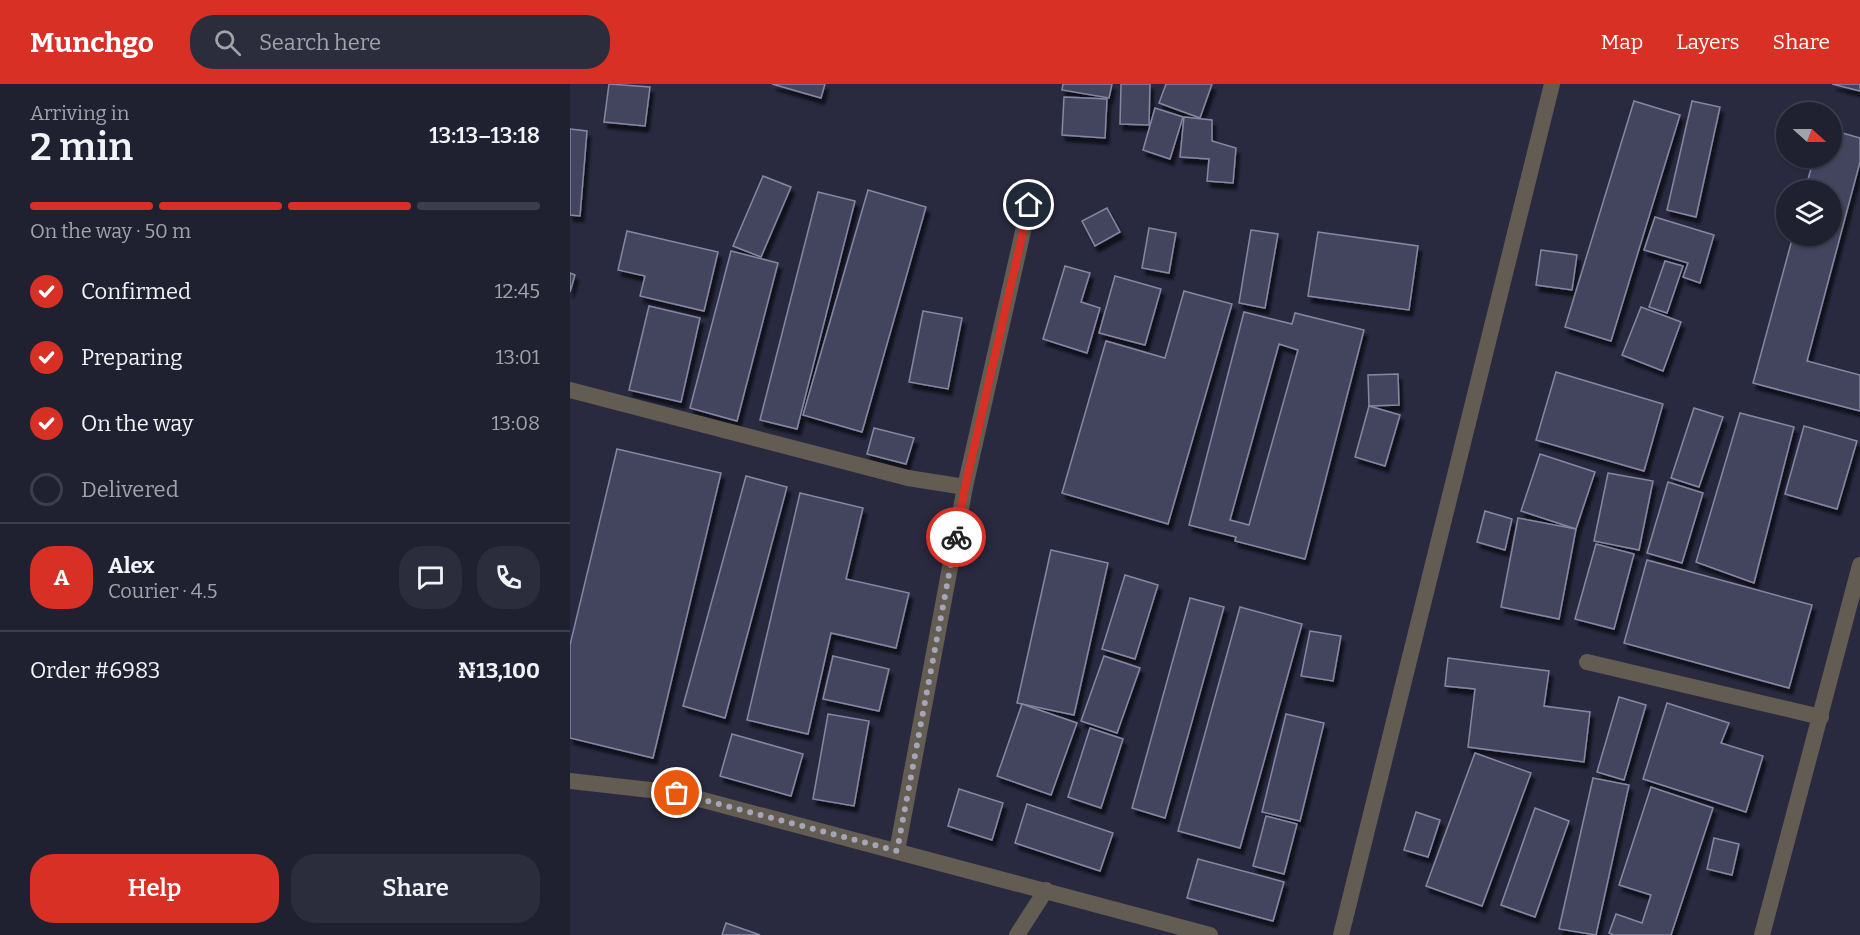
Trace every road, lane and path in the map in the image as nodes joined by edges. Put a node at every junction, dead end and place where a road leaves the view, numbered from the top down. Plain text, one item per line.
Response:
1 (1552, 84) edge
2 (1029, 205) dead end
3 (570, 390) edge
4 (965, 487) junction
5 (1860, 565) edge
6 (1587, 662) dead end
7 (1821, 717) junction
8 (570, 781) edge
9 (897, 851) junction
10 (1046, 890) junction
11 (1017, 935) edge
12 (1210, 935) edge
13 (1341, 935) edge
14 (1762, 935) edge

1 - 13 street
2 - 4 street
3 - 4 street
4 - 9 street
5 - 7 street
6 - 7 street
7 - 14 street
8 - 9 street
9 - 10 street
10 - 11 street
10 - 12 street

